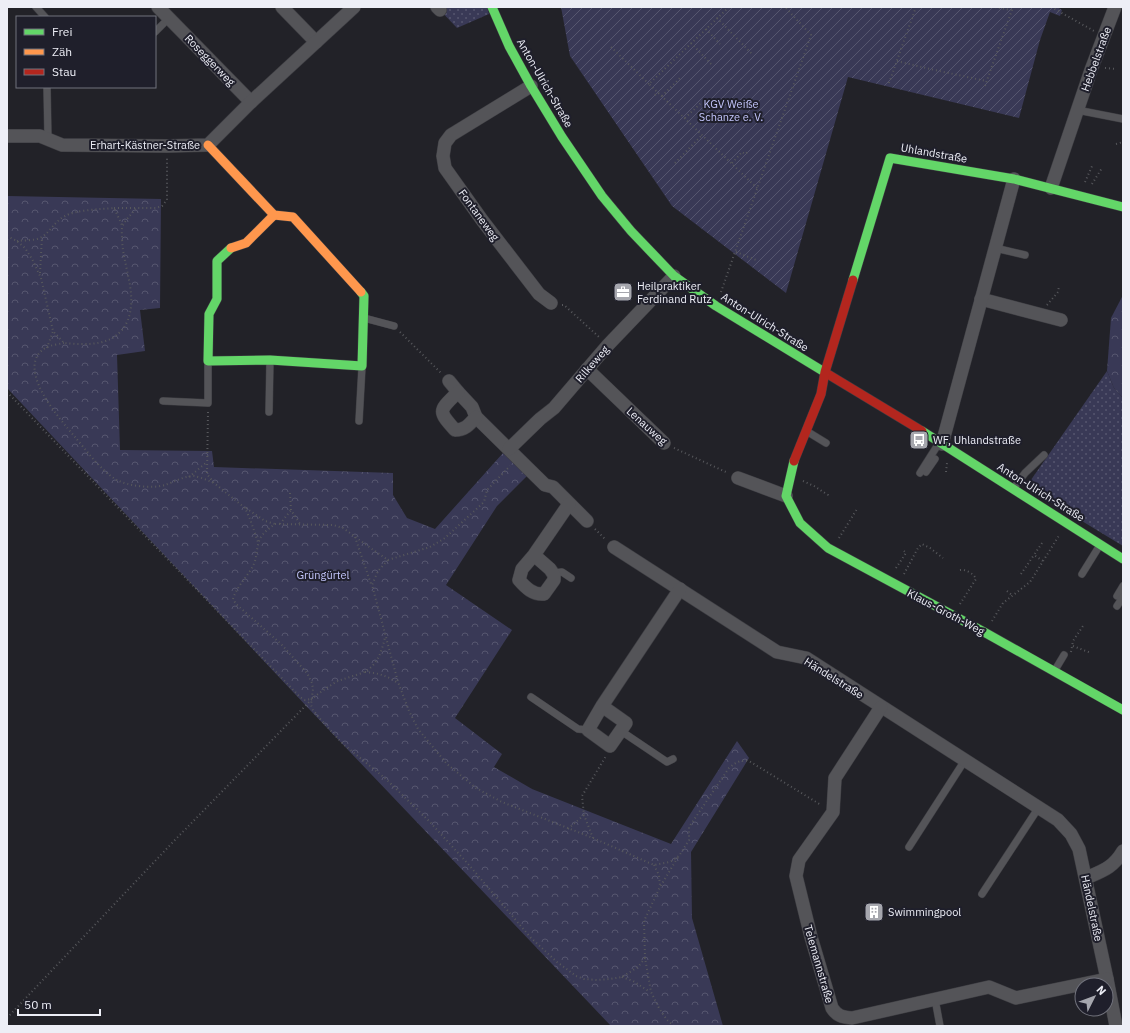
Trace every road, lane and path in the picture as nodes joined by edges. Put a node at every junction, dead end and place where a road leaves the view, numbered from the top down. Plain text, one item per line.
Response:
1 (36, 7) edge
2 (158, 7) edge
3 (282, 7) edge
4 (354, 7) edge
5 (492, 7) edge
6 (729, 7) edge
7 (785, 7) edge
8 (916, 7) edge
9 (995, 7) edge
10 (1013, 7) edge
11 (1051, 7) edge
12 (1115, 7) edge
13 (1012, 10) junction
14 (45, 16) edge
15 (169, 18) junction
16 (717, 18) junction
17 (706, 29) junction
18 (156, 31) edge
19 (1097, 32) dead end
20 (316, 42) junction
21 (692, 43) junction
22 (720, 44) dead end
23 (611, 47) dead end
24 (752, 54) dead end
25 (897, 61) junction
26 (712, 65) dead end
27 (1101, 67) dead end
28 (1117, 69) dead end
29 (681, 77) dead end
30 (986, 81) junction
31 (889, 83) dead end
32 (649, 84) junction
33 (531, 86) junction
34 (985, 86) dead end
35 (47, 88) edge
36 (658, 92) junction
37 (655, 95) dead end
38 (662, 96) junction
39 (251, 102) junction
40 (702, 103) dead end
41 (1077, 110) junction
42 (685, 118) junction
43 (1123, 119) edge
44 (702, 135) junction
45 (7, 136) edge
46 (48, 139) junction
47 (1123, 142) edge
48 (1116, 144) dead end
49 (208, 145) junction
50 (167, 146) junction
51 (749, 151) dead end
52 (675, 163) dead end
53 (732, 163) junction
54 (1093, 164) dead end
55 (1102, 168) dead end
56 (1014, 179) junction
57 (1085, 184) dead end
58 (1091, 186) dead end
59 (757, 188) junction
60 (1051, 188) junction
61 (1123, 207) edge
62 (114, 208) junction
63 (136, 208) junction
64 (274, 215) junction
65 (123, 226) junction
66 (7, 236) edge
67 (42, 237) junction
68 (17, 241) junction
69 (995, 248) junction
70 (736, 252) junction
71 (1024, 255) dead end
72 (756, 260) dead end
73 (674, 276) junction
74 (41, 278) junction
75 (1060, 286) dead end
76 (981, 299) junction
77 (550, 303) joint
78 (716, 306) junction
79 (1043, 315) junction
80 (364, 318) junction
81 (1061, 320) dead end
82 (394, 326) joint
83 (53, 331) junction
84 (64, 343) junction
85 (608, 345) junction
86 (46, 348) junction
87 (270, 360) junction
88 (208, 361) junction
89 (362, 366) junction
90 (586, 369) junction
91 (825, 372) junction
92 (449, 381) joint
93 (7, 392) edge
94 (458, 392) junction
95 (163, 401) dead end
96 (208, 403) junction
97 (269, 412) dead end
98 (476, 418) junction
99 (359, 421) dead end
100 (806, 431) junction
101 (664, 443) joint
102 (826, 443) dead end
103 (942, 444) junction
104 (513, 454) junction
105 (1044, 455) dead end
106 (207, 462) junction
107 (923, 473) dead end
108 (189, 477) junction
109 (738, 478) joint
110 (801, 480) dead end
111 (214, 483) junction
112 (1016, 485) dead end
113 (290, 493) dead end
114 (786, 496) junction
115 (828, 496) dead end
116 (569, 504) junction
117 (245, 508) junction
118 (857, 509) dead end
119 (291, 510) junction
120 (587, 521) joint
121 (1067, 523) junction
122 (275, 524) junction
123 (280, 524) junction
124 (300, 524) junction
125 (355, 536) junction
126 (839, 538) dead end
127 (258, 543) junction
128 (1042, 543) dead end
129 (1102, 545) junction
130 (614, 547) joint
131 (904, 551) dead end
132 (534, 555) junction
133 (1034, 555) junction
134 (943, 558) dead end
135 (1123, 559) edge
136 (388, 560) junction
137 (1043, 561) junction
138 (1093, 563) dead end
139 (960, 570) dead end
140 (894, 571) dead end
141 (553, 573) junction
142 (1021, 574) dead end
143 (1082, 574) dead end
144 (902, 577) dead end
145 (571, 578) dead end
146 (372, 585) junction
147 (1123, 586) edge
148 (680, 589) junction
149 (1007, 591) dead end
150 (1013, 596) junction
151 (1120, 596) edge
152 (1117, 606) dead end
153 (958, 608) dead end
154 (1083, 626) dead end
155 (984, 632) junction
156 (385, 637) junction
157 (1072, 646) junction
158 (1091, 653) dead end
159 (1067, 654) joint
160 (364, 672) junction
161 (1055, 672) junction
162 (398, 682) junction
163 (531, 697) dead end
164 (312, 699) junction
165 (602, 706) junction
166 (881, 707) junction
167 (1123, 710) edge
168 (588, 730) junction
169 (621, 731) junction
170 (610, 746) junction
171 (673, 759) dead end
172 (965, 760) junction
173 (1039, 807) junction
174 (832, 812) junction
175 (584, 815) junction
176 (568, 828) junction
177 (593, 838) junction
178 (909, 846) dead end
179 (679, 856) junction
180 (1121, 858) edge
181 (654, 865) junction
182 (1086, 878) junction
183 (660, 887) junction
184 (982, 894) dead end
185 (646, 958) junction
186 (622, 977) junction
187 (1107, 977) edge
188 (1074, 986) edge
189 (651, 992) junction
190 (935, 999) junction
191 (1114, 1016) edge
192 (7, 1018) edge
193 (674, 1026) edge
194 (940, 1026) edge
195 (1116, 1026) edge

1 - 14 lane
2 - 15 street, Roseggerweg
3 - 20 street
4 - 20 street, Erhart-Kästner-Straße
5 - 33 street, Anton-Ulrich-Straße
6 - 16 path
7 - 59 path
8 - 25 path
9 - 13 path
10 - 13 path
11 - 19 path
12 - 41 street, Hebbelstraße
13 - 30 path
15 - 18 lane
15 - 39 street, Roseggerweg
16 - 17 path
16 - 24 path
17 - 21 path
17 - 22 path
20 - 39 street, Erhart-Kästner-Straße
21 - 26 path
21 - 32 path
23 - 32 path
25 - 30 path
25 - 31 path
27 - 28 path
29 - 38 path
30 - 34 path
32 - 36 path
33 - 73 street, Anton-Ulrich-Straße
33 - 77 street, Fontaneweg
35 - 46 lane
36 - 37 path
36 - 38 path
38 - 42 path
39 - 49 street, Erhart-Kästner-Straße
40 - 42 path
41 - 43 lane
41 - 60 street, Hebbelstraße
42 - 44 path
44 - 52 path
44 - 53 path
45 - 46 street, Erhart-Kästner-Straße
46 - 50 street, Erhart-Kästner-Straße
47 - 48 path
49 - 50 street, Erhart-Kästner-Straße
49 - 64 street
50 - 63 path
51 - 53 path
53 - 59 path
54 - 57 path
55 - 58 path
56 - 60 street, Uhlandstraße
56 - 69 street
56 - 91 street, Uhlandstraße
59 - 70 path
60 - 61 street, Uhlandstraße
62 - 63 path
62 - 65 path
62 - 67 path
63 - 65 path
64 - 80 street
64 - 88 street
65 - 84 path
66 - 68 path
67 - 68 path
67 - 74 path
68 - 74 path
69 - 71 lane
69 - 76 street
70 - 72 path
70 - 78 path
73 - 78 street, Anton-Ulrich-Straße
73 - 85 street, Rilkeweg
74 - 83 path
75 - 79 path
76 - 79 street
76 - 103 street
77 - 85 path
78 - 91 street, Anton-Ulrich-Straße
79 - 81 street
80 - 82 lane
80 - 89 street
82 - 92 path
83 - 84 path
83 - 86 path
84 - 86 path
85 - 90 street, Rilkeweg
86 - 108 path
87 - 88 street
87 - 89 street
87 - 97 lane
88 - 96 lane
89 - 99 lane
90 - 101 street, Lenauweg
90 - 104 street, Rilkeweg
91 - 100 street
91 - 103 street, Anton-Ulrich-Straße
92 - 94 street
93 - 164 path
94 - 98 street
94 - 98 street
95 - 96 lane
96 - 106 path
98 - 104 street
100 - 102 lane
100 - 114 street
101 - 109 path, Lenauweg
103 - 107 lane
103 - 121 street, Anton-Ulrich-Straße
104 - 116 street
104 - 136 path
105 - 112 lane
106 - 108 path
106 - 111 path
108 - 111 path
109 - 114 street
110 - 115 path
111 - 117 path
113 - 119 path
114 - 155 street, Klaus-Groth-Weg
116 - 120 street
116 - 132 street
117 - 122 path
117 - 127 path
118 - 126 path
119 - 123 path
119 - 124 path
120 - 130 path
121 - 129 street, Anton-Ulrich-Straße
121 - 137 path
122 - 123 path
122 - 127 path
123 - 124 path
124 - 125 path
125 - 136 path
125 - 146 path
127 - 164 path
128 - 133 path
129 - 135 street, Anton-Ulrich-Straße
129 - 138 lane
129 - 143 lane
130 - 148 street, Händelstraße
131 - 140 path
132 - 141 street
132 - 141 street
133 - 137 path
133 - 142 path
134 - 144 path
136 - 146 path
137 - 150 path
139 - 153 path
141 - 145 lane
146 - 156 path
147 - 151 lane
148 - 165 street
148 - 166 street, Händelstraße
149 - 150 path
150 - 155 path
151 - 152 lane
154 - 157 path
155 - 161 street, Klaus-Groth-Weg
156 - 160 path
156 - 162 path
157 - 158 path
157 - 159 path
159 - 161 lane
160 - 162 path
160 - 164 path
161 - 167 street, Klaus-Groth-Weg
162 - 176 path
163 - 168 lane
164 - 186 path
164 - 192 path
165 - 168 street
165 - 169 street
166 - 172 street, Händelstraße
166 - 174 street, Telemannstraße
168 - 170 street
169 - 170 street
169 - 171 lane
170 - 175 path
172 - 173 street, Händelstraße
172 - 178 lane
173 - 182 street, Händelstraße
173 - 184 lane
174 - 179 path
174 - 190 street, Telemannstraße
175 - 176 path
175 - 177 path
176 - 177 path
177 - 181 path
179 - 181 path
179 - 183 path
180 - 182 street
181 - 183 path
182 - 187 street, Händelstraße
183 - 185 path
185 - 186 path
185 - 189 path
186 - 189 path
188 - 190 street, Telemannstraße
189 - 193 path
190 - 194 lane
191 - 195 street, Händelstraße

